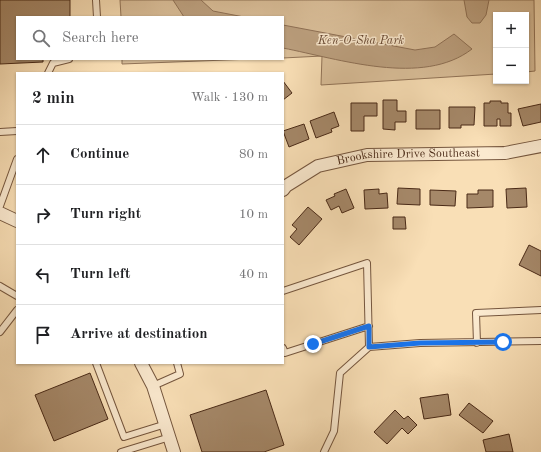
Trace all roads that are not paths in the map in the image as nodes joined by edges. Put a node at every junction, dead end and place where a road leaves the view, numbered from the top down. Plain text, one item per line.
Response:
1 (96, 0) edge
2 (97, 16) edge
3 (65, 60) edge
4 (48, 72) edge
5 (16, 131) edge
6 (0, 132) edge
7 (541, 146) edge
8 (16, 162) edge
9 (284, 186) edge
10 (0, 206) edge
11 (0, 213) edge
12 (16, 220) edge
13 (0, 286) edge
14 (284, 291) edge
15 (16, 295) edge
16 (541, 310) edge
17 (16, 311) edge
18 (369, 326) junction
19 (0, 332) edge
20 (541, 341) edge
21 (477, 343) junction
22 (369, 347) junction
23 (284, 350) edge
24 (96, 364) edge
25 (142, 364) edge
26 (177, 364) edge
27 (153, 386) junction
28 (166, 424) junction
29 (170, 437) junction
30 (121, 452) edge
31 (174, 452) edge
32 (324, 452) edge

1 - 2 lane
3 - 4 lane
5 - 6 lane
7 - 9 street, Brookshire Drive Southeast
8 - 10 lane
11 - 12 street
13 - 15 lane
14 - 18 lane
16 - 21 lane
17 - 19 lane
18 - 22 lane
18 - 23 lane
20 - 21 lane
21 - 22 lane
22 - 32 lane
24 - 28 lane
25 - 27 street
26 - 27 lane
27 - 28 street
28 - 29 street
29 - 30 lane
29 - 31 street

